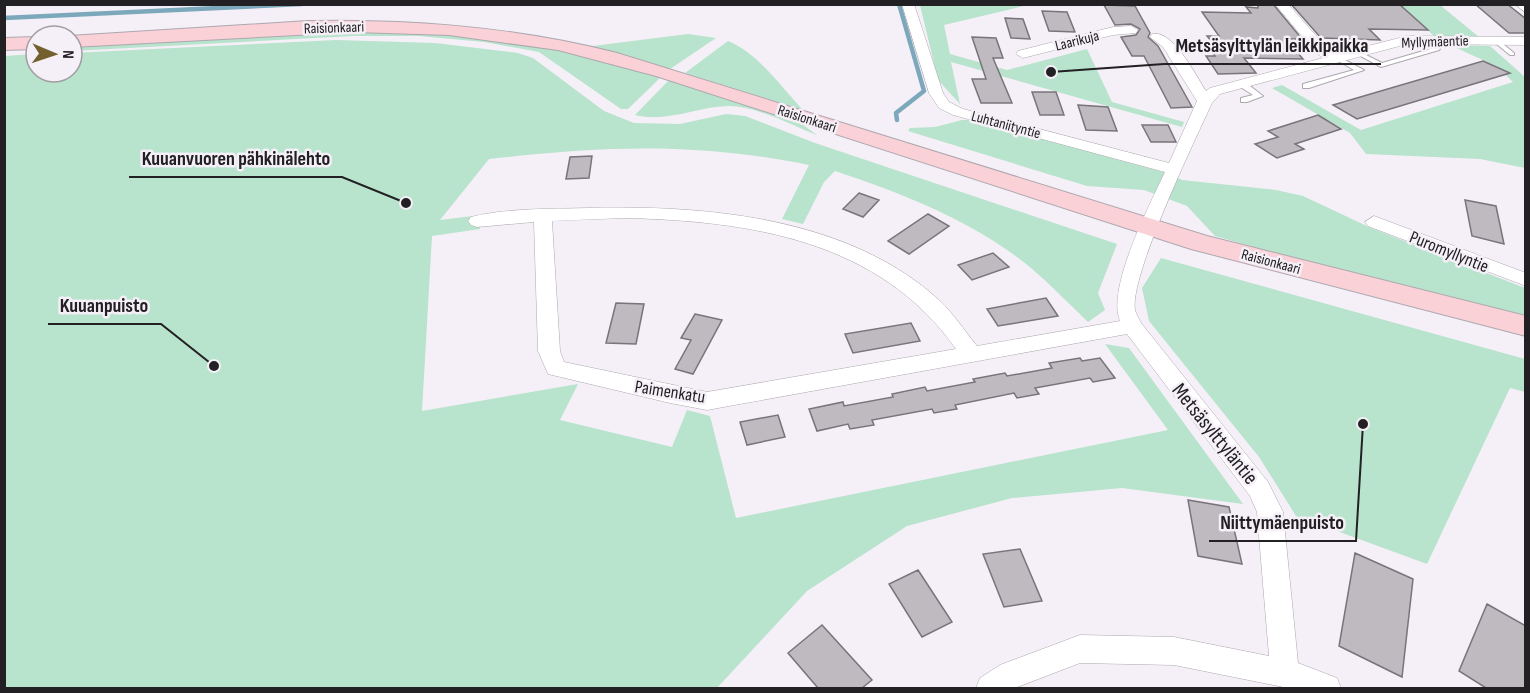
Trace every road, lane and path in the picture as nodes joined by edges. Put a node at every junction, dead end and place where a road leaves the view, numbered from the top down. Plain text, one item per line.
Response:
1 (908, 4) edge
2 (1281, 4) edge
3 (1521, 4) edge
4 (1526, 9) edge
5 (84, 40) edge
6 (1495, 40) junction
7 (1526, 41) edge
8 (24, 44) edge
9 (4, 45) edge
10 (1437, 49) dead end
11 (1358, 53) junction
12 (1023, 54) dead end
13 (1512, 54) dead end
14 (1336, 58) junction
15 (1242, 84) junction
16 (1306, 86) dead end
17 (1244, 100) dead end
18 (1205, 101) junction
19 (1174, 169) junction
20 (543, 216) junction
21 (477, 221) dead end
22 (1374, 222) dead end
23 (1150, 228) junction
24 (1526, 280) edge
25 (1132, 326) junction
26 (1526, 326) edge
27 (972, 355) junction
28 (1285, 674) junction
29 (990, 688) edge
30 (1327, 688) edge

1 - 19 street, Luhtaniityntie
2 - 14 street
3 - 4 street
5 - 23 main road, Raisionkaari
6 - 7 street, Myllymäentie
6 - 11 street, Myllymäentie
6 - 13 lane
8 - 9 main road
10 - 11 lane
11 - 14 street, Myllymäentie
12 - 18 street, Laarikuja
14 - 15 street, Myllymäentie
14 - 16 lane
15 - 17 lane
15 - 18 street, Myllymäentie
18 - 19 street
19 - 23 street
20 - 21 street
20 - 27 street
20 - 27 street, Paimenkatu
22 - 24 street, Puromyllyntie
23 - 25 street, Metsäsylttyläntie
23 - 26 main road, Raisionkaari
25 - 27 street, Paimenkatu
25 - 28 street, Metsäsylttyläntie
28 - 29 street
28 - 30 street

